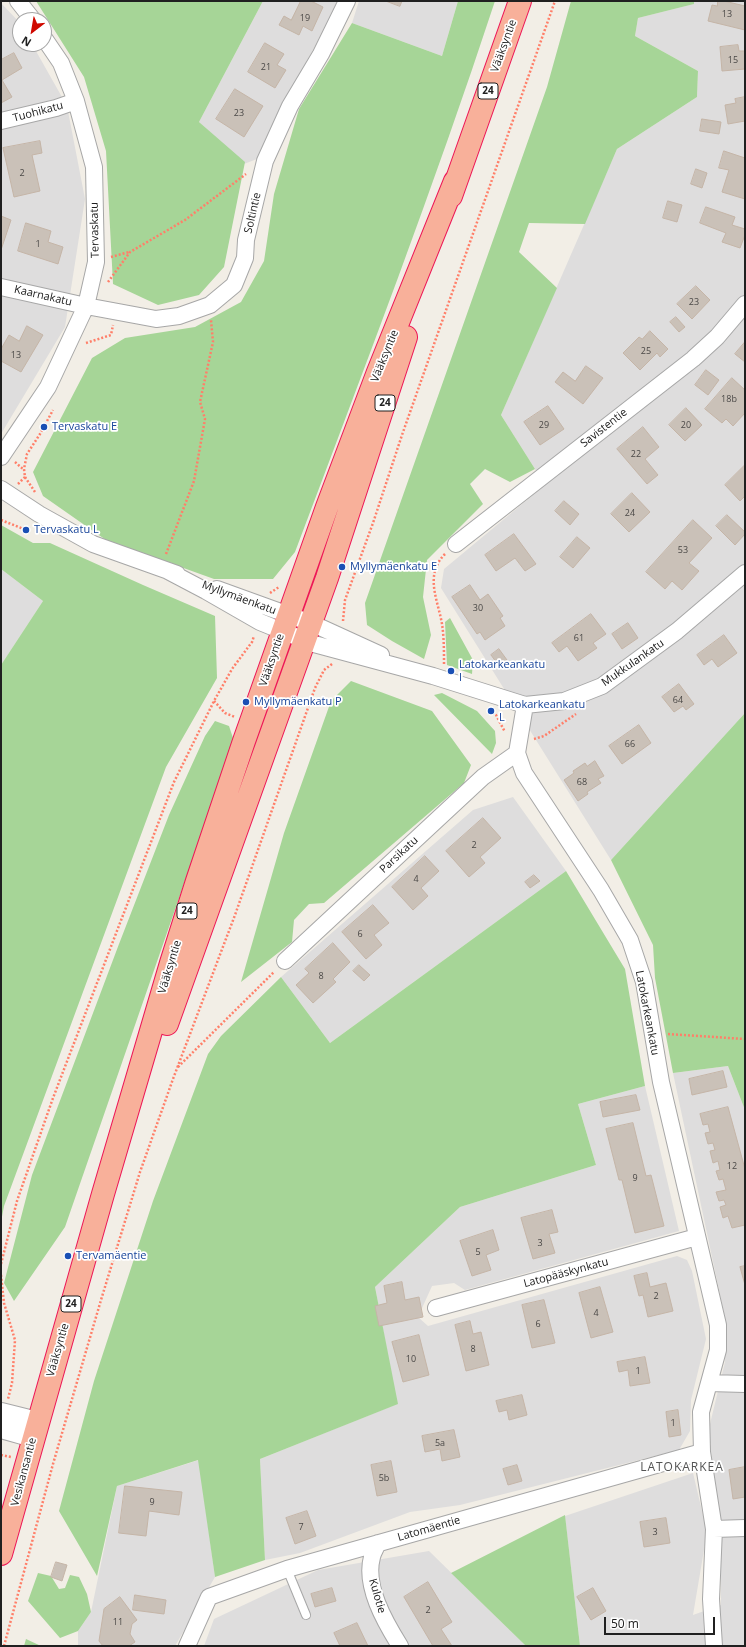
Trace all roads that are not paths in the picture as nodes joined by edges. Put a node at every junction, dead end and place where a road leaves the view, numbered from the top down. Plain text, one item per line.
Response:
1 (18, 1) edge
2 (347, 1) edge
3 (520, 1) edge
4 (27, 12) edge
5 (52, 50) edge
6 (76, 101) junction
7 (1, 121) edge
8 (456, 181) junction
9 (1, 286) edge
10 (745, 304) edge
11 (86, 306) junction
12 (1, 457) edge
13 (1, 488) edge
14 (456, 544) road end
15 (745, 573) edge
16 (285, 624) junction
17 (308, 632) junction
18 (439, 673) junction
19 (525, 705) junction
20 (517, 753) junction
21 (285, 961) road end
22 (103, 1194) junction
23 (697, 1237) junction
24 (436, 1308) dead end
25 (709, 1383) junction
26 (745, 1384) edge
27 (1, 1413) edge
28 (37, 1424) junction
29 (1, 1428) edge
30 (702, 1452) junction
31 (745, 1528) edge
32 (714, 1530) junction
33 (378, 1543) junction
34 (1, 1554) edge
35 (287, 1569) junction
36 (306, 1615) dead end
37 (187, 1646) edge
38 (400, 1646) edge
39 (714, 1646) edge

1 - 4 street
2 - 11 street, Soltintie
3 - 8 highway, Vääksyntie / 24
5 - 6 street, Tervaskatu
6 - 7 street, Tuohikatu
6 - 11 street, Tervaskatu
8 - 16 highway, Vääksyntie / 24
8 - 17 highway, Vääksyntie / 24
9 - 11 street, Kaarnakatu
10 - 14 street, Savistentie
11 - 12 street, Tervaskatu
13 - 16 street, Myllymäenkatu
15 - 19 street, Mukkulankatu
16 - 17 street, Myllymäenkatu
16 - 22 highway, Vääksyntie / 24
17 - 18 street, Mukkulankatu
17 - 18 street, Mukkulankatu
17 - 22 highway, Vääksyntie / 24
18 - 19 street, Mukkulankatu
19 - 20 street, Latokarkeankatu
20 - 21 street, Parsikatu
20 - 23 street, Latokarkeankatu
22 - 28 highway, Vääksyntie / 24
23 - 24 street, Latopääskynkatu
23 - 25 street, Latokarkeankatu
25 - 26 street
25 - 30 street, Latokarkeankatu
27 - 28 street
28 - 29 street
28 - 34 highway, Vesikansantie / 24
30 - 32 street, Latokarkeankatu
30 - 33 street, Latomäentie
31 - 32 street
32 - 39 street, Latokarkeankatu
33 - 35 street, Latomäentie
33 - 38 street, Kulotie
35 - 36 lane
35 - 37 street, Latomäentie

